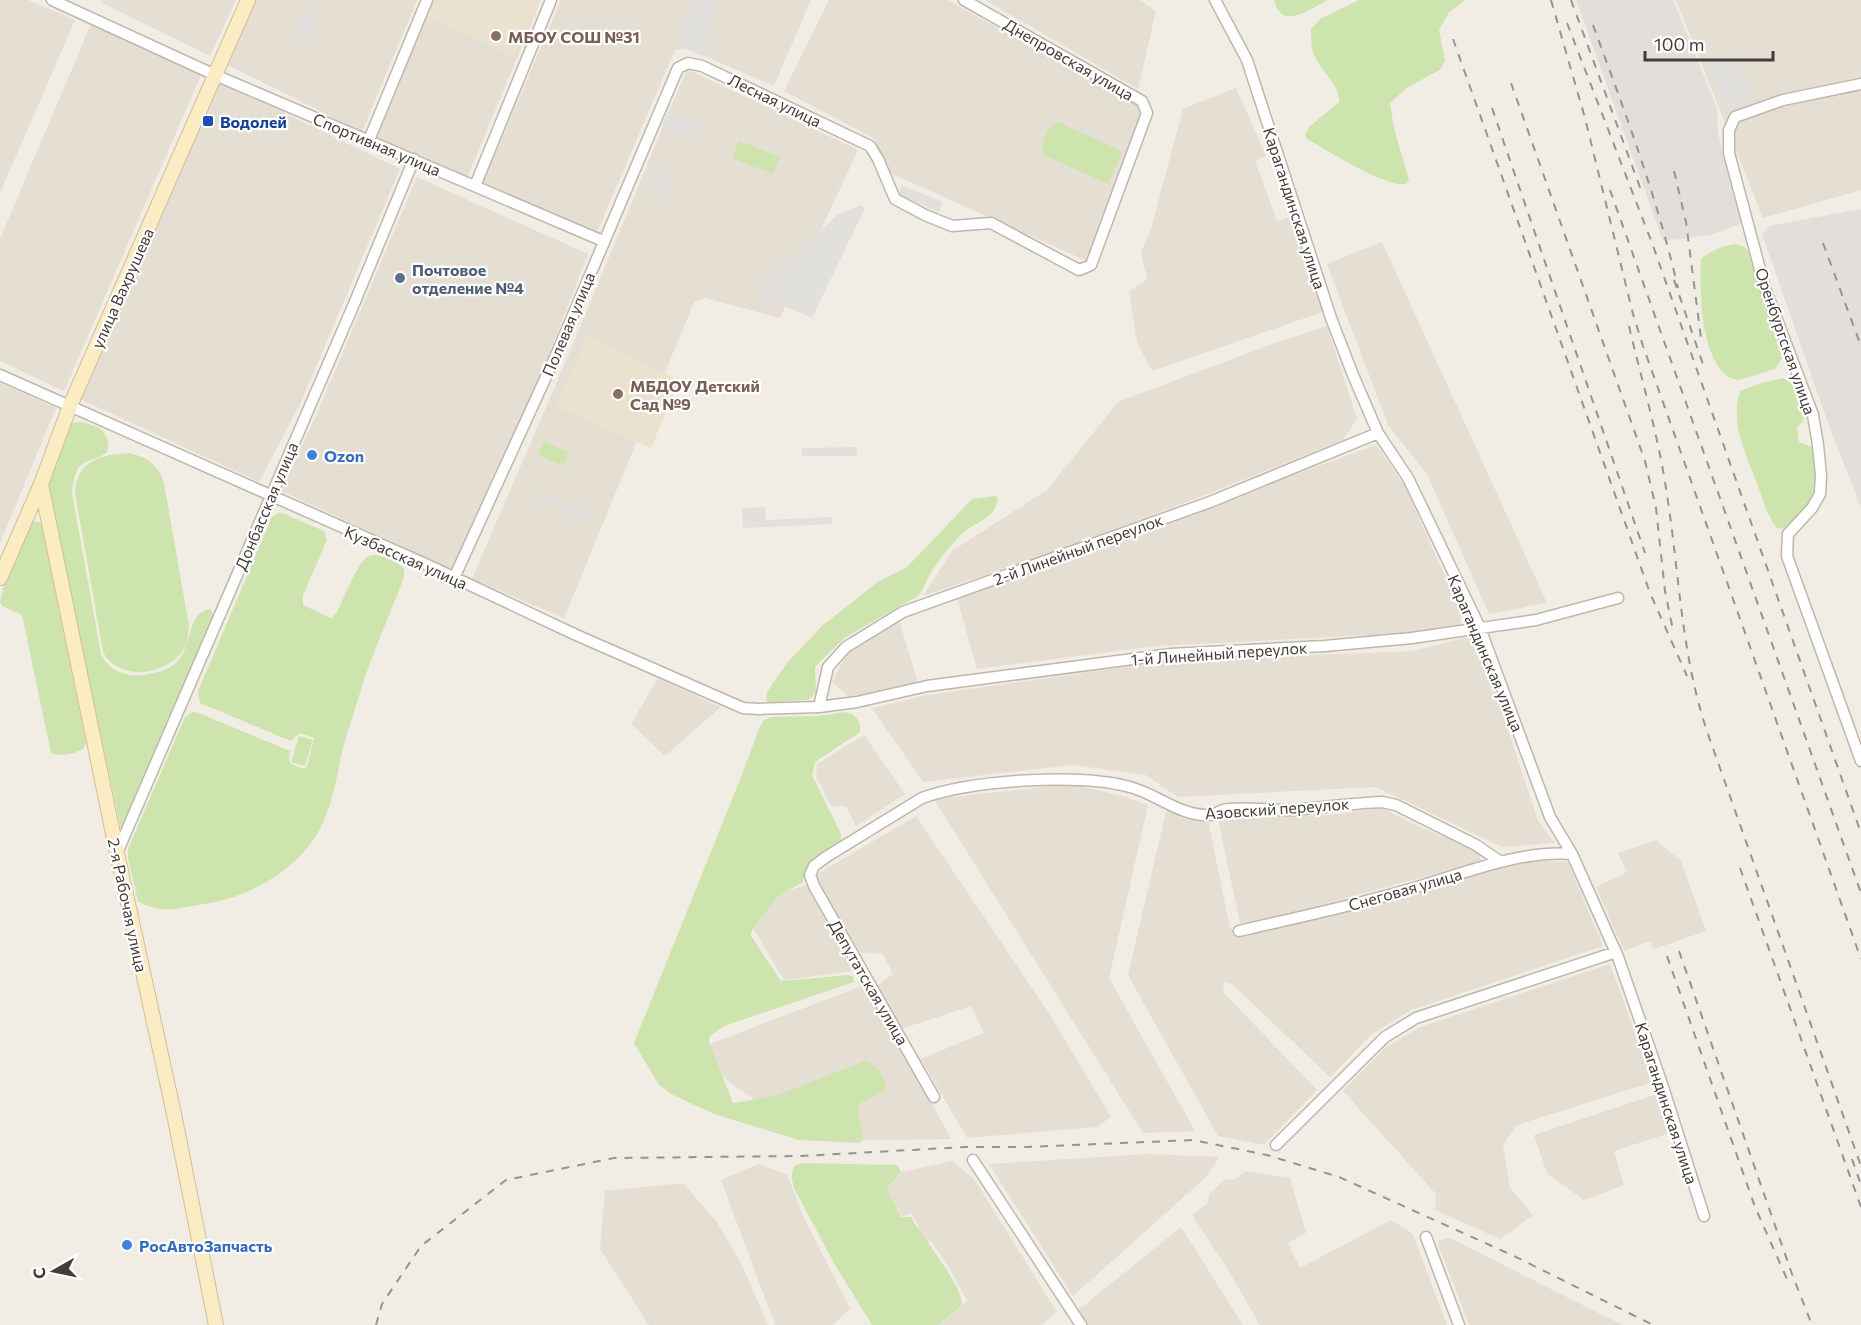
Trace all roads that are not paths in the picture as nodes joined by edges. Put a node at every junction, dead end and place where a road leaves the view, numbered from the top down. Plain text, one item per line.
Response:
1 (52, 0) edge
2 (248, 0) edge
3 (427, 0) edge
4 (551, 0) edge
5 (964, 0) edge
6 (1215, 0) edge
7 (678, 68) joint
8 (215, 75) junction
9 (1861, 84) edge
10 (369, 140) junction
11 (870, 146) joint
12 (414, 159) junction
13 (475, 186) junction
14 (603, 241) junction
15 (0, 375) edge
16 (70, 406) junction
17 (1378, 433) junction
18 (41, 484) junction
19 (270, 495) junction
20 (0, 578) edge
21 (454, 578) junction
22 (1618, 598) dead end
23 (1480, 628) junction
24 (819, 707) junction
25 (1861, 761) edge
26 (117, 853) junction
27 (1572, 854) junction
28 (1501, 862) junction
29 (814, 866) joint
30 (1239, 931) dead end
31 (1616, 952) junction
32 (934, 1097) dead end
33 (1276, 1145) dead end
34 (973, 1160) dead end
35 (1704, 1216) dead end
36 (1426, 1237) dead end
37 (216, 1325) edge
38 (1081, 1325) edge
39 (1459, 1325) edge

1 - 8 street, Спортивная улица
2 - 8 main road, улица Вахрушева
3 - 10 street
4 - 13 street
5 - 11 street, Днепровская улица
6 - 17 street, Карагандинская улица
7 - 11 street, Лесная улица
7 - 14 street, Полевая улица
8 - 10 street, Спортивная улица
8 - 16 main road, улица Вахрушева
9 - 25 street, Оренбургская улица
10 - 12 street, Спортивная улица
12 - 13 street, Спортивная улица
12 - 19 street, Донбасская улица
13 - 14 street, Спортивная улица
14 - 21 street, Полевая улица
15 - 16 street, Кузбасская улица
16 - 18 main road, улица Вахрушева
16 - 19 street, Кузбасская улица
17 - 23 street, Карагандинская улица
17 - 24 street, 2-й Линейный переулок
18 - 20 main road, улица Вахрушева
18 - 26 main road, 2-я Рабочая улица
19 - 21 street, Кузбасская улица
19 - 26 street, Донбасская улица
21 - 24 street, Кузбасская улица
22 - 23 street, 1-й Линейный переулок
23 - 24 street, 1-й Линейный переулок
23 - 27 street, Карагандинская улица
26 - 37 main road, 2-я Рабочая улица
27 - 28 street, Снеговая улица
27 - 31 street, Карагандинская улица
28 - 29 street, Азовский переулок
28 - 30 street, Снеговая улица
29 - 32 street, Депутатская улица
31 - 33 street
31 - 35 street, Карагандинская улица
34 - 38 street
36 - 39 street

